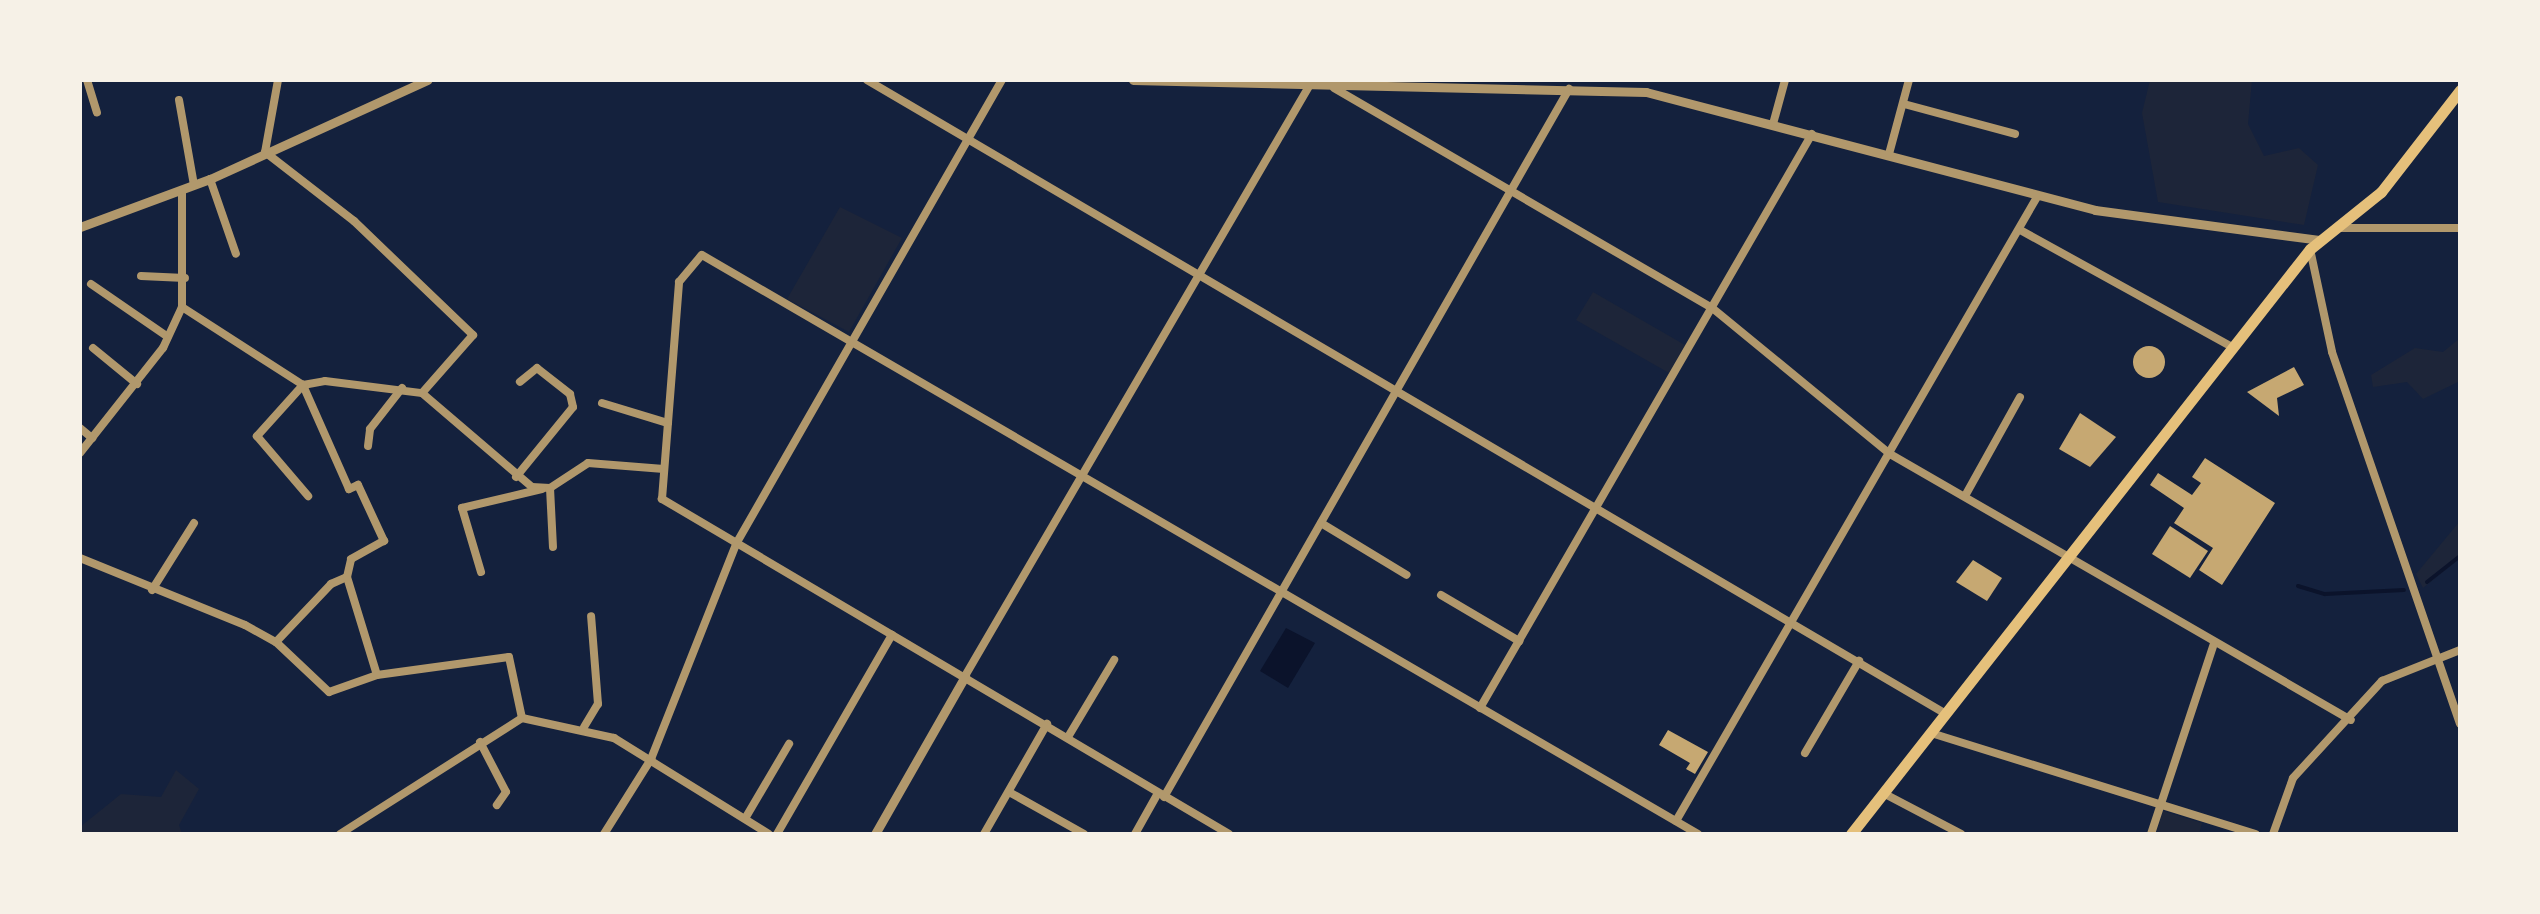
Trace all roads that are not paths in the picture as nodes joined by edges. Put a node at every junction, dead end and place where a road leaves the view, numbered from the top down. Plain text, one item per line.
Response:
1 (87, 80) edge
2 (278, 80) edge
3 (427, 80) edge
4 (867, 80) edge
5 (1002, 80) edge
6 (1134, 80) edge
7 (1785, 80) edge
8 (1909, 80) edge
9 (1255, 83) edge
10 (1519, 83) edge
11 (1367, 84) edge
12 (1598, 84) edge
13 (1332, 85) edge
14 (1570, 87) junction
15 (1308, 88) junction
16 (2460, 90) edge
17 (179, 100) dead end
18 (1904, 104) junction
19 (97, 112) dead end
20 (1773, 124) junction
21 (1812, 134) junction
22 (2015, 134) dead end
23 (968, 143) junction
24 (265, 152) junction
25 (1889, 154) junction
26 (210, 178) junction
27 (194, 185) junction
28 (182, 190) junction
29 (1512, 192) junction
30 (2038, 197) junction
31 (80, 227) edge
32 (2338, 228) junction
33 (2460, 228) edge
34 (2022, 231) junction
35 (2314, 244) junction
36 (236, 254) dead end
37 (141, 276) dead end
38 (186, 278) junction
39 (1198, 278) junction
40 (91, 284) dead end
41 (182, 307) junction
42 (1711, 307) junction
43 (168, 338) junction
44 (852, 341) junction
45 (2232, 347) junction
46 (93, 348) dead end
47 (520, 382) dead end
48 (136, 384) junction
49 (303, 385) junction
50 (402, 388) junction
51 (1396, 392) junction
52 (422, 394) junction
53 (2020, 397) dead end
54 (602, 403) dead end
55 (668, 423) junction
56 (80, 428) edge
57 (92, 438) junction
58 (368, 446) dead end
59 (80, 453) edge
60 (1890, 454) junction
61 (664, 469) junction
62 (1084, 475) junction
63 (516, 477) junction
64 (546, 488) junction
65 (308, 496) dead end
66 (1965, 496) junction
67 (1594, 508) junction
68 (194, 523) dead end
69 (1321, 523) junction
70 (736, 544) junction
71 (554, 546) dead end
72 (80, 558) edge
73 (2070, 558) junction
74 (481, 572) dead end
75 (1407, 575) dead end
76 (347, 577) junction
77 (152, 590) junction
78 (1282, 591) junction
79 (1440, 595) dead end
80 (592, 616) dead end
81 (1792, 623) junction
82 (892, 635) junction
83 (1519, 641) junction
84 (276, 642) junction
85 (2214, 644) junction
86 (2460, 650) edge
87 (2435, 656) junction
88 (1114, 660) dead end
89 (1858, 660) junction
90 (377, 675) junction
91 (965, 676) junction
92 (1480, 708) junction
93 (2458, 713) edge
94 (1946, 714) junction
95 (522, 718) junction
96 (2351, 720) junction
97 (1046, 724) junction
98 (2460, 724) edge
99 (584, 727) junction
100 (1931, 733) junction
101 (1068, 737) junction
102 (480, 742) junction
103 (789, 744) dead end
104 (1804, 752) dead end
105 (650, 759) junction
106 (1009, 792) junction
107 (1883, 793) junction
108 (1161, 795) junction
109 (2160, 804) junction
110 (497, 805) dead end
111 (746, 817) junction
112 (1676, 821) junction
113 (340, 834) edge
114 (604, 834) edge
115 (768, 834) edge
116 (777, 834) edge
117 (875, 834) edge
118 (984, 834) edge
119 (1084, 834) edge
120 (1135, 834) edge
121 (1229, 834) edge
122 (1698, 834) edge
123 (1852, 834) edge
124 (1960, 834) edge
125 (2150, 834) edge
126 (2256, 834) edge
127 (2273, 834) edge

1 - 19 street
2 - 24 street
3 - 24 street
4 - 23 street
5 - 23 street
6 - 9 street
7 - 20 street
8 - 18 street
9 - 15 street
10 - 11 street
10 - 14 street
11 - 13 street
12 - 14 street
12 - 20 street
13 - 15 street
13 - 29 street
14 - 29 street
15 - 39 street
16 - 32 main road
17 - 27 street
18 - 22 street
18 - 25 street
20 - 21 street
21 - 25 street
21 - 42 street
23 - 39 street
23 - 44 street
24 - 26 street
24 - 52 street
25 - 30 street
26 - 27 street
26 - 36 street
27 - 28 street
28 - 31 street
28 - 38 street
29 - 42 street
29 - 51 street
30 - 34 street
30 - 35 street
32 - 33 street
32 - 35 main road
34 - 45 street
34 - 60 street
35 - 45 main road
35 - 87 street
37 - 38 street
38 - 41 street
39 - 51 street
39 - 62 street
40 - 43 street
41 - 43 street
41 - 49 street
42 - 60 street
42 - 67 street
43 - 48 street
44 - 55 street
44 - 62 street
44 - 70 street
45 - 73 main road
46 - 48 street
47 - 63 street
48 - 57 street
49 - 50 street
49 - 65 street
49 - 76 street
50 - 52 street
50 - 58 street
51 - 67 street
51 - 69 street
52 - 63 street
53 - 66 street
54 - 55 street
55 - 61 street
56 - 57 street
57 - 59 street
60 - 66 street
60 - 81 street
61 - 64 street
61 - 70 street
62 - 78 street
62 - 91 street
63 - 64 street
64 - 71 street
64 - 74 street
66 - 73 street
67 - 81 street
67 - 83 street
68 - 77 street
69 - 75 street
69 - 78 street
70 - 82 street
70 - 105 street
72 - 77 street
73 - 85 street
73 - 94 main road
76 - 84 street
76 - 90 street
77 - 84 street
78 - 92 street
78 - 108 street
79 - 83 street
80 - 99 street
81 - 89 street
81 - 112 street
82 - 91 street
82 - 116 street
83 - 92 street
84 - 90 street
85 - 96 street
85 - 109 street
86 - 87 street
87 - 93 street
87 - 96 street
88 - 101 street
89 - 94 street
89 - 104 street
90 - 95 street
91 - 97 street
91 - 117 street
92 - 112 street
93 - 98 street
94 - 100 main road
95 - 99 street
95 - 102 street
96 - 127 street
97 - 101 street
97 - 106 street
99 - 105 street
100 - 107 main road
100 - 109 street
101 - 108 street
102 - 110 street
102 - 113 street
103 - 111 street
105 - 111 street
105 - 114 street
106 - 118 street
106 - 119 street
107 - 123 main road
107 - 124 street
108 - 120 street
108 - 121 street
109 - 125 street
109 - 126 street
111 - 115 street
112 - 122 street

